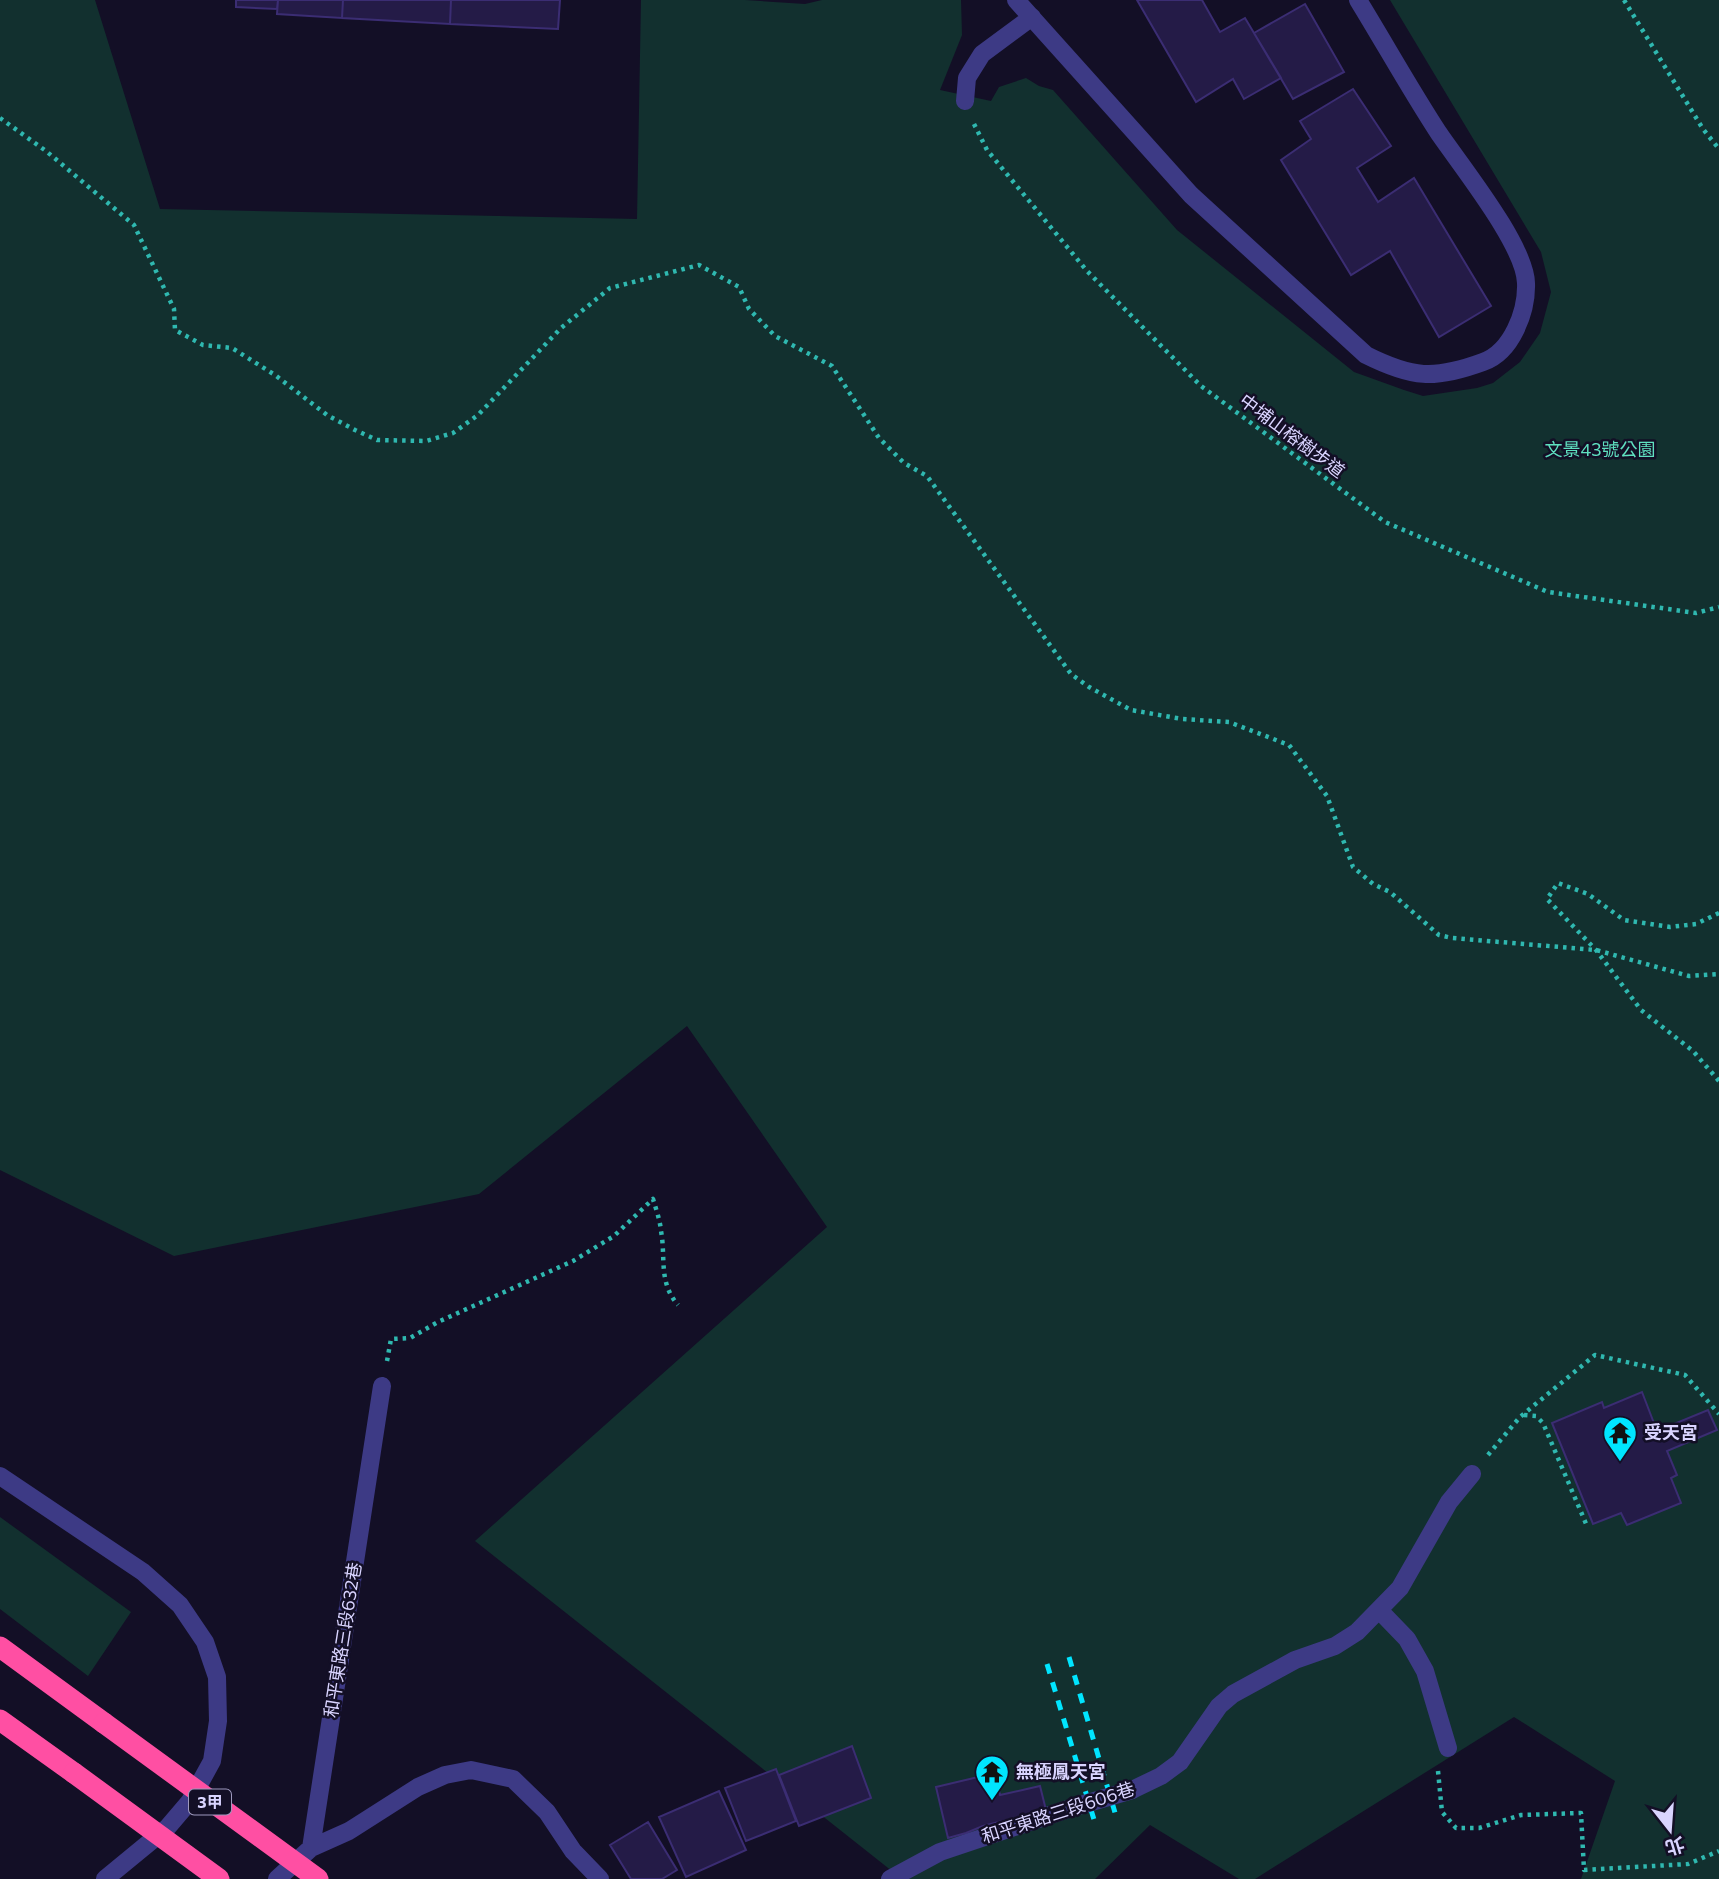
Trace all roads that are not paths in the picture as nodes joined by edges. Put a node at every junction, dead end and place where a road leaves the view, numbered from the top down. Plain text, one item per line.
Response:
1 (1016, 0) edge
2 (1358, 0) edge
3 (1032, 17) junction
4 (965, 101) road end
5 (382, 1386) road end
6 (1472, 1474) road end
7 (0, 1476) edge
8 (1379, 1610) junction
9 (0, 1647) edge
10 (0, 1720) edge
11 (1448, 1748) road end
12 (311, 1848) junction
13 (105, 1879) edge
14 (219, 1879) edge
15 (277, 1879) edge
16 (318, 1879) edge
17 (600, 1879) edge
18 (890, 1879) edge

1 - 3 street
2 - 3 street
3 - 4 street
5 - 12 street, 和平東路三段632巷
6 - 8 street, 和平東路三段606巷
7 - 13 street
8 - 11 street
8 - 18 street, 和平東路三段606巷, bridge
9 - 16 highway, 3甲, bridge
10 - 14 highway, bridge
12 - 15 street
12 - 17 street

